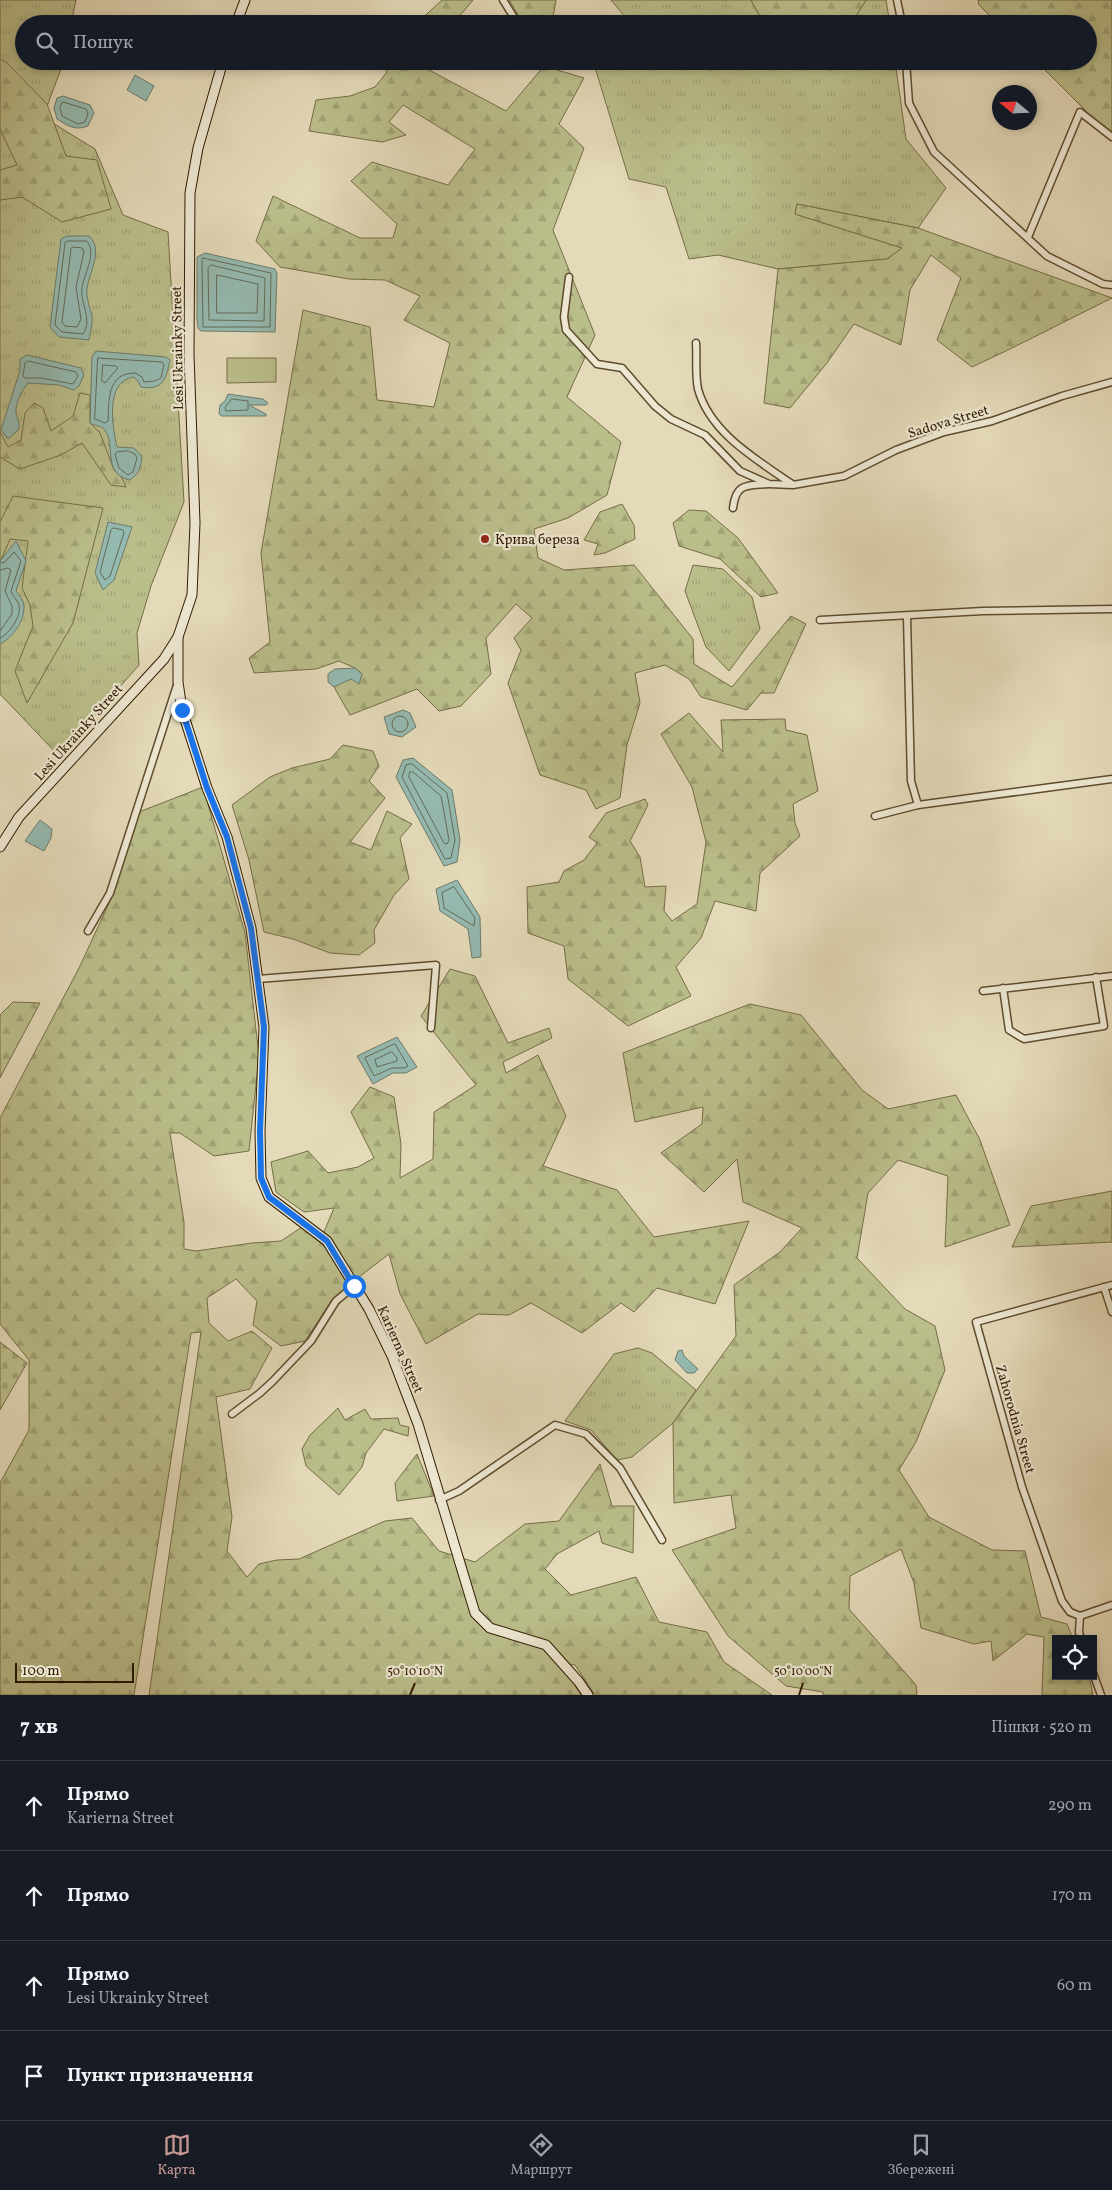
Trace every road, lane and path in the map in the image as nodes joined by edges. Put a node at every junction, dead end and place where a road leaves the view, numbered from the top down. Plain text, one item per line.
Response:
1 (245, 0) edge
2 (503, 0) edge
3 (897, 0) edge
4 (239, 15) edge
5 (512, 15) edge
6 (900, 15) edge
7 (220, 70) edge
8 (907, 70) edge
9 (1112, 137) edge
10 (1028, 237) junction
11 (568, 277) dead end
12 (1112, 286) edge
13 (696, 343) dead end
14 (1112, 382) edge
15 (769, 484) junction
16 (793, 485) junction
17 (732, 508) dead end
18 (1112, 609) edge
19 (907, 616) junction
20 (820, 620) dead end
21 (178, 637) junction
22 (159, 664) junction
23 (178, 677) junction
24 (1112, 779) edge
25 (918, 805) junction
26 (874, 816) dead end
27 (0, 847) edge
28 (88, 931) dead end
29 (1112, 976) edge
30 (1096, 977) junction
31 (258, 979) junction
32 (1003, 988) junction
33 (983, 991) dead end
34 (431, 1028) dead end
35 (1112, 1285) edge
36 (354, 1286) junction
37 (1104, 1287) junction
38 (1112, 1312) edge
39 (232, 1414) dead end
40 (439, 1500) junction
41 (662, 1540) dead end
42 (1112, 1605) edge
43 (1080, 1616) junction
44 (1080, 1635) edge
45 (1096, 1680) edge
46 (588, 1695) edge
47 (1101, 1695) edge

1 - 4 street
2 - 5 street
3 - 6 street
7 - 21 street, Lesi Ukrainky Street
8 - 10 street
9 - 10 street
10 - 12 street
11 - 15 street
13 - 16 street
14 - 16 street, Sadova Street
15 - 16 street, Sadova Street
15 - 17 street, Sadova Street
18 - 19 street
19 - 20 street
19 - 25 street
21 - 22 street, Lesi Ukrainky Street
21 - 23 street, Lesi Ukrainky Street
22 - 23 street
22 - 27 street, Lesi Ukrainky Street
23 - 28 street
23 - 31 street, Lesi Ukrainky Street
24 - 25 street
25 - 26 street
29 - 30 street
30 - 32 street
30 - 32 street
31 - 34 street
31 - 36 street, Karierna Street
32 - 33 street
35 - 37 street, Zahorodnia Street
36 - 39 street
36 - 40 street, Karierna Street
37 - 38 street
37 - 43 street, Zahorodnia Street
40 - 41 street
40 - 46 street, Karierna Street
42 - 43 street
43 - 44 street
45 - 47 street

